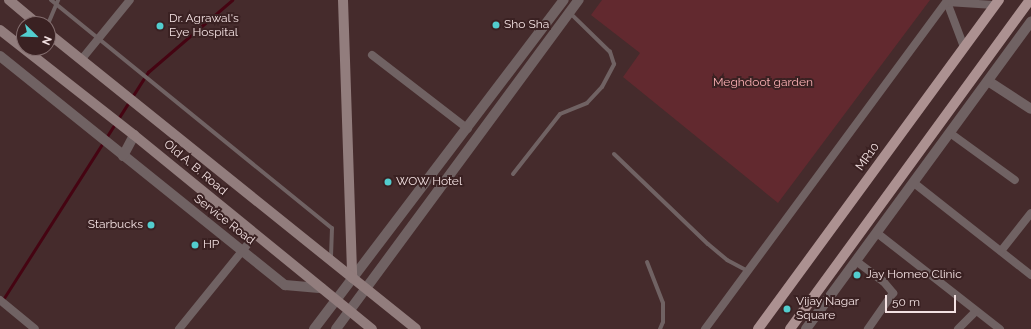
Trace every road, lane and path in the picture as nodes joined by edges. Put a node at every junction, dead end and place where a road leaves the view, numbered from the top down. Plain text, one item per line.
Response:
1 (9, 0) edge
2 (51, 0) edge
3 (130, 0) edge
4 (343, 0) edge
5 (564, 0) edge
6 (579, 0) edge
7 (1030, 0) edge
8 (948, 1) edge
9 (57, 2) edge
10 (997, 3) edge
11 (570, 13) junction
12 (28, 16) edge
13 (51, 16) edge
14 (1031, 22) edge
15 (0, 30) edge
16 (98, 39) junction
17 (56, 40) edge
18 (964, 47) junction
19 (372, 55) dead end
20 (0, 56) edge
21 (81, 60) junction
22 (988, 81) junction
23 (1031, 109) edge
24 (468, 129) junction
25 (133, 133) junction
26 (950, 133) junction
27 (121, 154) junction
28 (614, 154) dead end
29 (513, 174) dead end
30 (1015, 180) dead end
31 (914, 183) junction
32 (1031, 213) edge
33 (877, 233) junction
34 (255, 235) junction
35 (241, 251) junction
36 (1001, 251) junction
37 (856, 261) junction
38 (331, 262) junction
39 (647, 262) dead end
40 (748, 271) junction
41 (1031, 275) edge
42 (352, 278) junction
43 (322, 288) junction
44 (365, 289) junction
45 (336, 299) junction
46 (2, 302) edge
47 (350, 310) junction
48 (976, 311) junction
49 (337, 328) edge
50 (35, 329) edge
51 (179, 329) edge
52 (314, 329) edge
53 (372, 329) edge
54 (416, 329) edge
55 (660, 329) edge
56 (705, 329) edge
57 (758, 329) edge
58 (790, 329) edge
59 (806, 329) edge
60 (868, 329) edge
61 (958, 329) edge
62 (1000, 329) edge

1 - 12 main road
2 - 9 lane
3 - 16 street
4 - 42 main road
5 - 24 street
6 - 11 street
7 - 58 main road
8 - 10 street
8 - 18 street
8 - 40 street
9 - 13 lane
9 - 16 lane
10 - 18 main road, MR10
11 - 29 lane
11 - 44 street
14 - 22 street
15 - 25 main road, Old A. B. Road
16 - 21 street
16 - 38 lane
17 - 21 main road, Old A. B. Road
18 - 57 main road, MR10
19 - 24 street
20 - 27 street, Service Road
21 - 38 main road, Old A. B. Road
22 - 23 street
22 - 26 street
24 - 42 street
25 - 27 street
25 - 34 main road, Old A. B. Road
26 - 30 street
26 - 31 street
27 - 35 street, Service Road
28 - 40 lane
31 - 33 street
31 - 36 street
32 - 36 street
33 - 37 street
33 - 48 street
34 - 35 street
34 - 43 main road, Old A. B. Road
35 - 43 street, Service Road
35 - 51 street
36 - 41 street
37 - 59 street
37 - 60 street
38 - 42 main road, Old A. B. Road
39 - 55 lane
40 - 56 street
42 - 44 main road, Old A. B. Road
42 - 45 street
43 - 45 main road, Old A. B. Road
44 - 47 street
44 - 54 main road, Old A. B. Road
45 - 47 main road, Old A. B. Road
45 - 52 street
46 - 50 street
47 - 49 street
47 - 53 main road, Old A. B. Road
48 - 61 street
48 - 62 street

